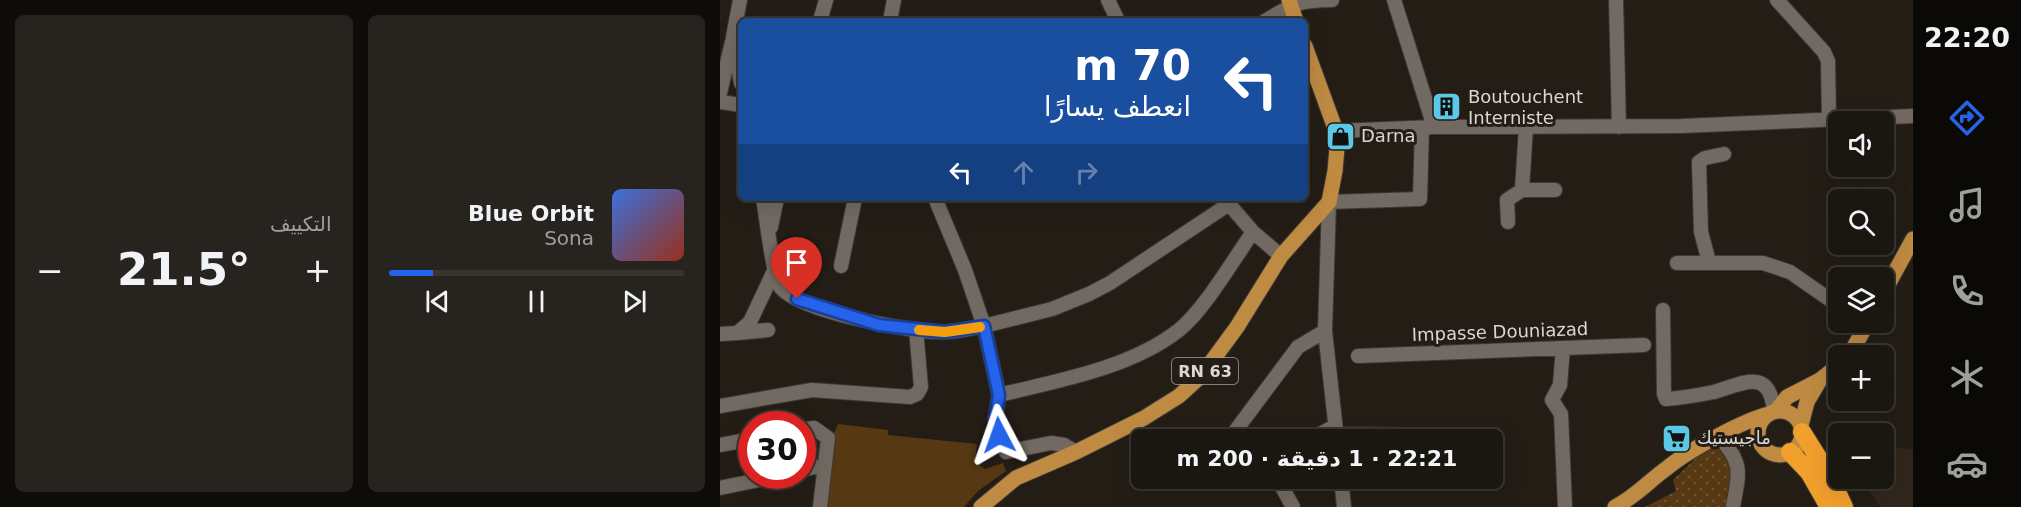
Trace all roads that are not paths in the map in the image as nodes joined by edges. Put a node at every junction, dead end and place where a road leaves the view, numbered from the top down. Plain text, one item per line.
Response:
1 (740, 0) edge
2 (826, 0) edge
3 (894, 0) edge
4 (1108, 0) edge
5 (1332, 0) edge
6 (1394, 0) edge
7 (1616, 0) edge
8 (1777, 0) edge
9 (1290, 3) edge
10 (821, 18) edge
11 (891, 18) edge
12 (1117, 18) edge
13 (1268, 18) edge
14 (1295, 18) edge
15 (733, 37) junction
16 (1308, 54) edge
17 (738, 66) edge
18 (720, 93) edge
19 (720, 102) edge
20 (738, 105) edge
21 (1829, 111) edge
22 (1913, 116) edge
23 (1894, 117) edge
24 (1828, 119) edge
25 (1428, 127) junction
26 (1526, 127) junction
27 (1619, 127) junction
28 (1336, 131) junction
29 (1724, 154) dead end
30 (1522, 190) junction
31 (1555, 190) dead end
32 (764, 201) edge
33 (776, 201) edge
34 (854, 201) edge
35 (936, 201) edge
36 (1329, 202) junction
37 (1508, 222) dead end
38 (770, 232) junction
39 (1253, 232) junction
40 (1913, 239) edge
41 (1281, 256) junction
42 (1709, 262) junction
43 (1677, 263) dead end
44 (841, 266) dead end
45 (774, 271) junction
46 (1894, 274) edge
47 (1828, 298) edge
48 (1663, 310) dead end
49 (984, 326) junction
50 (916, 329) junction
51 (768, 330) dead end
52 (1325, 331) junction
53 (737, 333) junction
54 (720, 334) edge
55 (1644, 345) dead end
56 (1563, 348) junction
57 (1358, 356) dead end
58 (1828, 374) edge
59 (1820, 380) junction
60 (999, 395) junction
61 (720, 406) edge
62 (1773, 412) junction
63 (1801, 428) junction
64 (816, 429) edge
65 (1237, 429) edge
66 (1336, 429) edge
67 (1726, 433) junction
68 (738, 442) edge
69 (1761, 443) junction
70 (720, 445) edge
71 (1076, 452) junction
72 (1790, 452) junction
73 (824, 465) junction
74 (816, 467) edge
75 (738, 484) edge
76 (720, 488) edge
77 (1283, 489) edge
78 (1342, 489) edge
79 (820, 507) edge
80 (981, 507) edge
81 (1293, 507) edge
82 (1344, 507) edge
83 (1564, 507) edge
84 (1615, 507) edge
85 (1733, 507) edge
86 (1829, 507) edge
87 (1844, 507) edge

1 - 15 street
2 - 10 street
3 - 11 street
4 - 12 street
5 - 9 street
6 - 25 street
7 - 27 street
8 - 21 street
9 - 13 street
9 - 14 main road
15 - 17 street
15 - 18 street
16 - 28 main road
19 - 20 street
22 - 23 street
24 - 27 street
25 - 26 street
25 - 28 street
25 - 36 street
26 - 27 street
26 - 30 street
28 - 36 main road
29 - 42 street
30 - 31 street
30 - 37 street
32 - 38 street
33 - 38 street
34 - 44 street
35 - 49 street
36 - 41 main road, RN 63
36 - 52 street
38 - 45 street
39 - 41 street
39 - 49 street
39 - 60 street
40 - 46 main road
41 - 71 main road, RN 63
42 - 43 street
42 - 47 street
45 - 50 street
45 - 53 street
48 - 62 street
49 - 50 street
49 - 60 street
50 - 61 street
51 - 53 street
52 - 65 street
52 - 66 street
53 - 54 street
55 - 56 street, Impasse Douniazad
56 - 57 street, Impasse Douniazad
56 - 83 street
58 - 59 main road
59 - 62 main road
59 - 63 main road
60 - 71 street
62 - 63 main road
62 - 67 main road
62 - 69 main road
63 - 72 main road
63 - 87 highway
64 - 73 street
67 - 69 main road
67 - 84 main road
67 - 85 street
68 - 70 street
69 - 72 main road
71 - 80 main road, RN 63
72 - 86 highway
73 - 74 street
73 - 79 street
75 - 76 street
77 - 81 street
78 - 82 street

